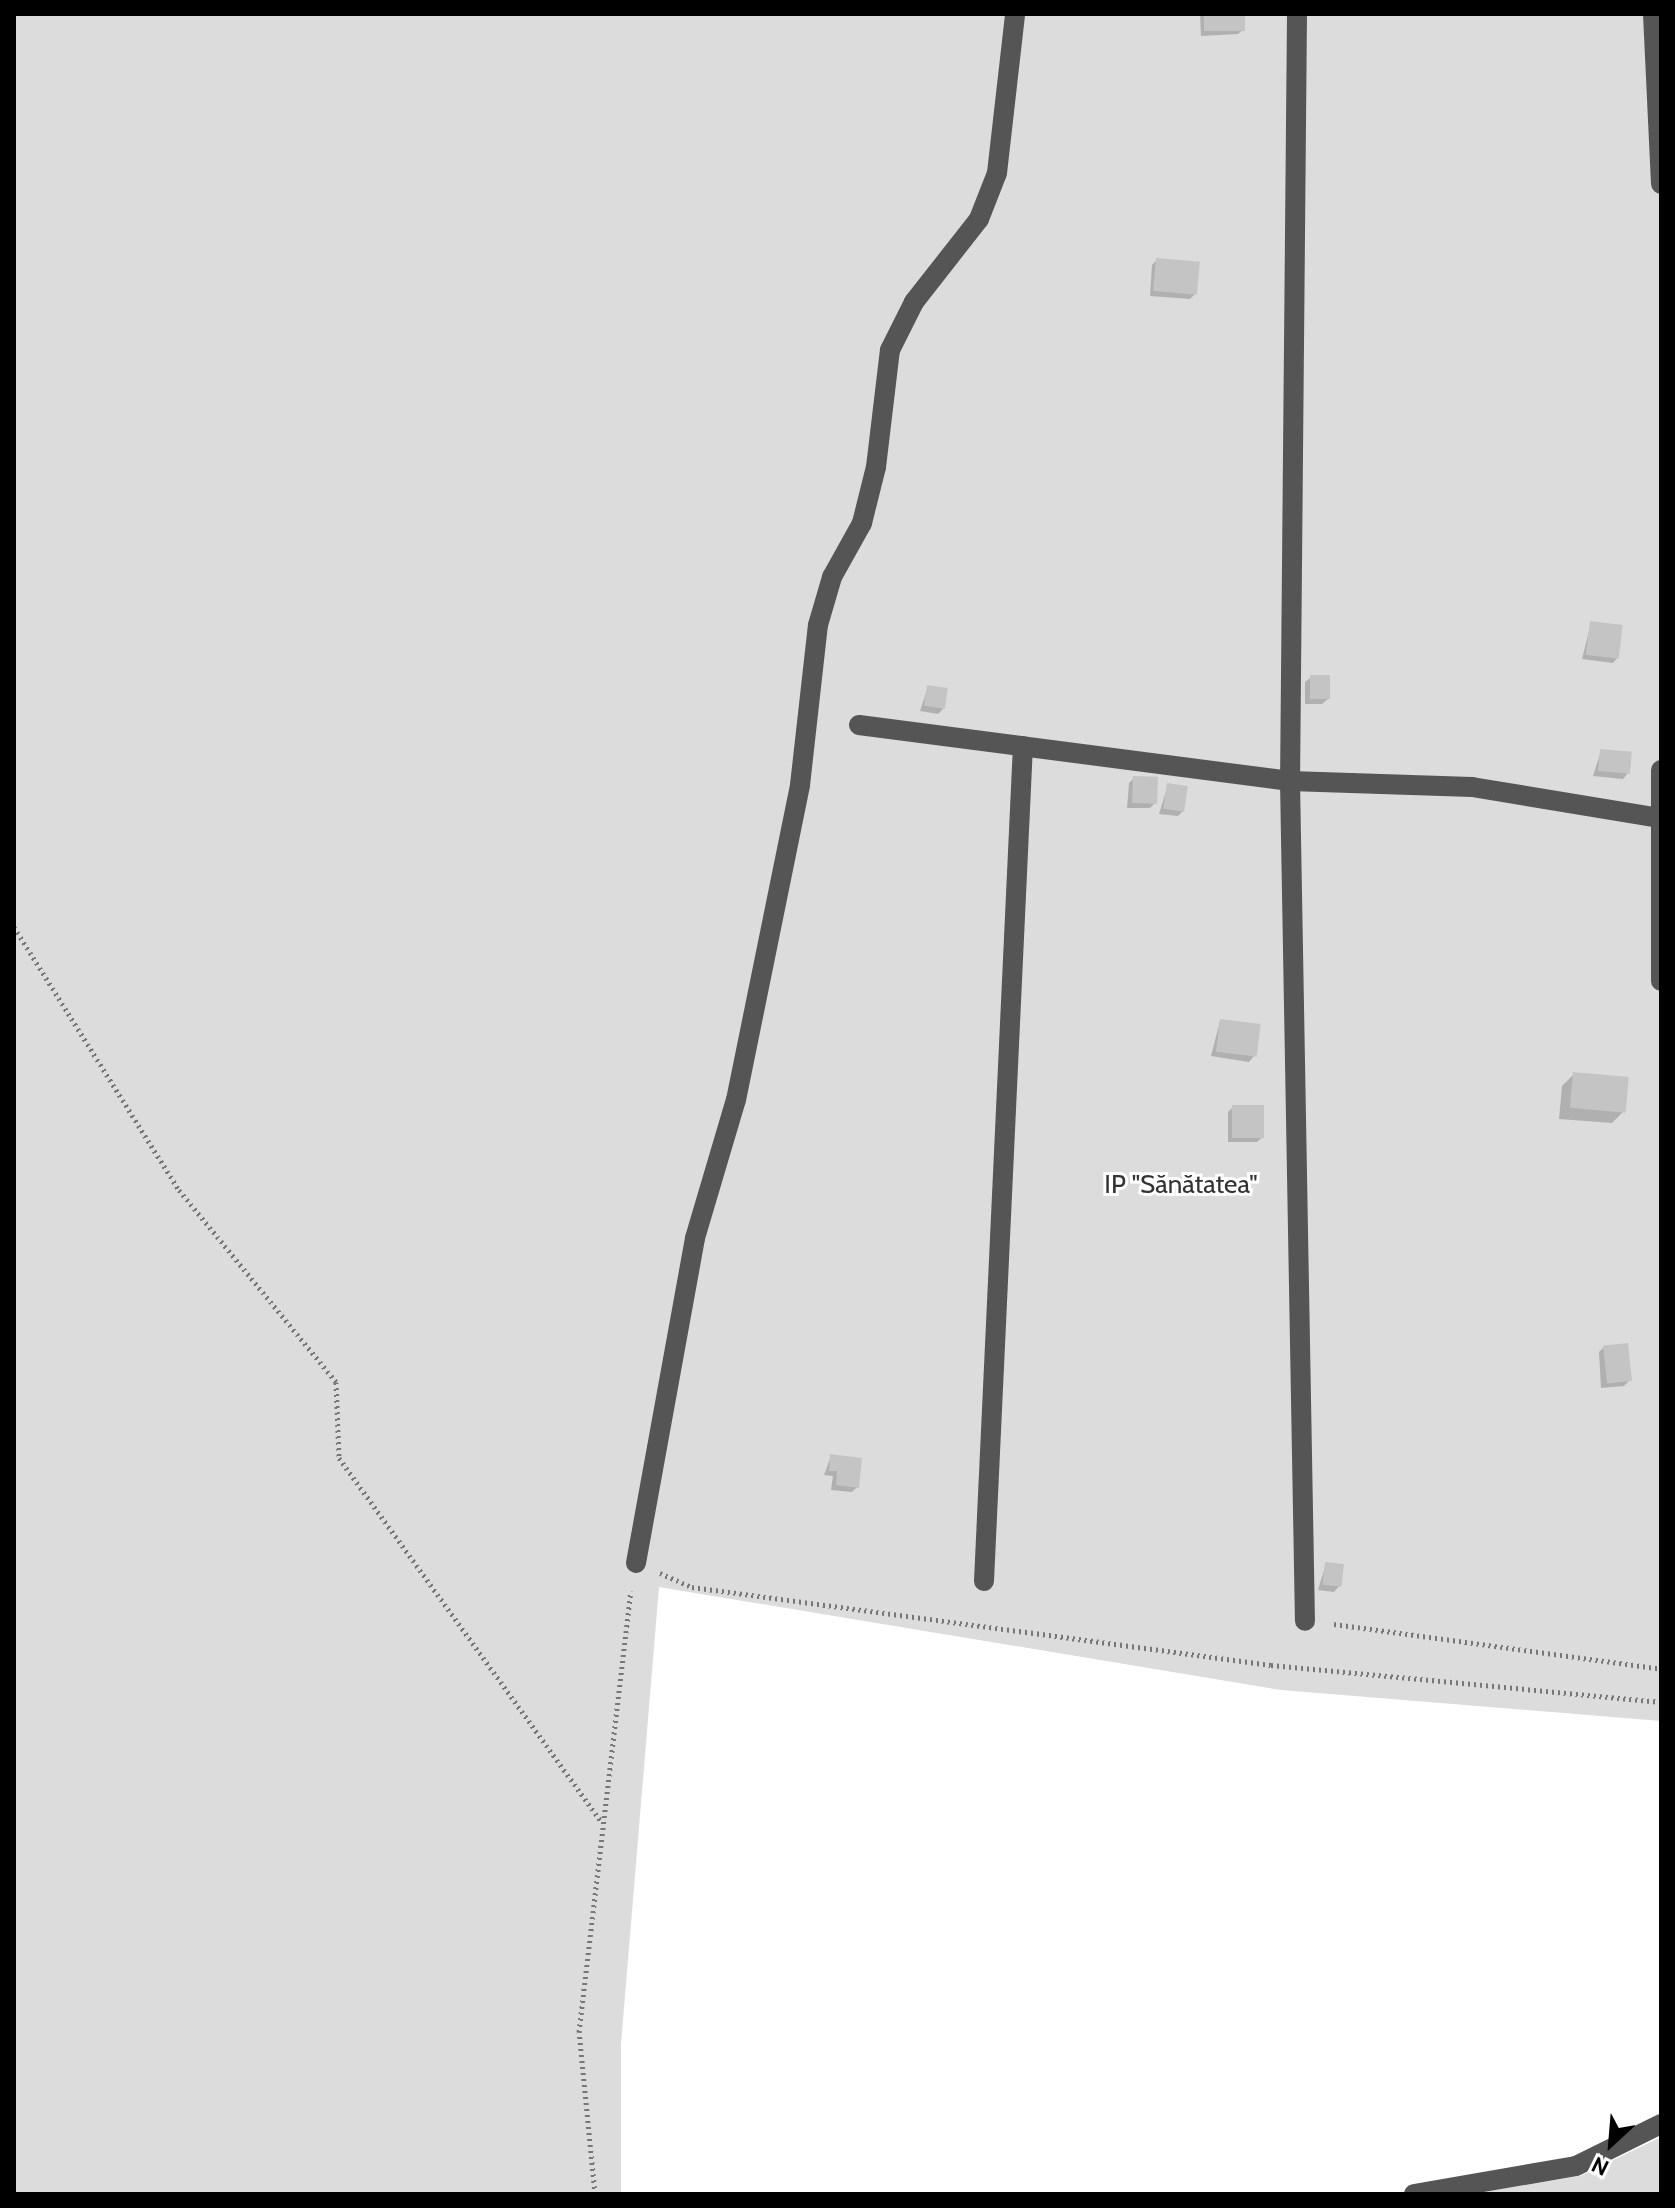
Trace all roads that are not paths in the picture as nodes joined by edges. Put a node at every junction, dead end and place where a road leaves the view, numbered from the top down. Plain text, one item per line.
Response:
1 (1015, 14) edge
2 (1297, 14) edge
3 (1653, 14) edge
4 (1661, 184) edge
5 (859, 725) dead end
6 (1023, 746) junction
7 (1661, 770) edge
8 (1290, 781) junction
9 (1660, 818) edge
10 (1661, 981) edge
11 (636, 1563) road end
12 (984, 1581) dead end
13 (1305, 1621) road end
14 (1661, 2124) edge
15 (1414, 2194) edge

1 - 11 street
2 - 8 street
3 - 4 street
5 - 6 street
6 - 8 street
6 - 12 street
7 - 9 street
8 - 9 street
8 - 13 street
9 - 10 street
14 - 15 street

